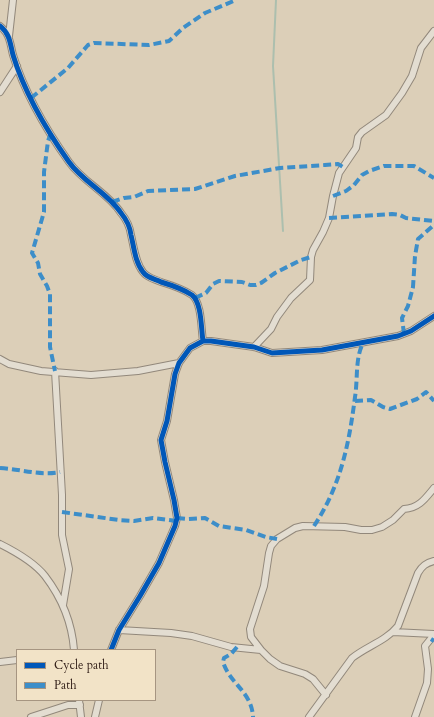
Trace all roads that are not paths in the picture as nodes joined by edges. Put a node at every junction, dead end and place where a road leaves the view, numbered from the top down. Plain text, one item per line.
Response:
1 (13, 0) edge
2 (0, 26) edge
3 (434, 31) edge
4 (9, 36) junction
5 (17, 66) junction
6 (0, 92) edge
7 (434, 316) edge
8 (202, 341) junction
9 (254, 348) junction
10 (0, 359) edge
11 (179, 363) junction
12 (55, 371) junction
13 (434, 488) edge
14 (0, 544) edge
15 (434, 561) edge
16 (63, 605) junction
17 (119, 630) junction
18 (393, 632) junction
19 (434, 635) edge
20 (74, 649) edge
21 (111, 649) edge
22 (261, 650) junction
23 (16, 660) edge
24 (0, 662) edge
25 (326, 695) junction
26 (99, 701) edge
27 (79, 703) edge
28 (31, 717) edge
29 (81, 717) edge
30 (95, 717) edge
31 (309, 717) edge
32 (415, 717) edge

1 - 4 street
2 - 4 street
3 - 9 street
4 - 5 street
5 - 6 street
5 - 8 street
7 - 9 street
8 - 9 street
8 - 11 street
10 - 12 street
11 - 12 street
11 - 17 street
12 - 16 street
13 - 22 street
14 - 16 street
15 - 18 street
16 - 20 street
17 - 21 street
17 - 22 street
18 - 19 street
18 - 25 street
19 - 32 street
22 - 25 street
23 - 24 street
25 - 31 street
26 - 30 street
27 - 28 street
27 - 29 street

